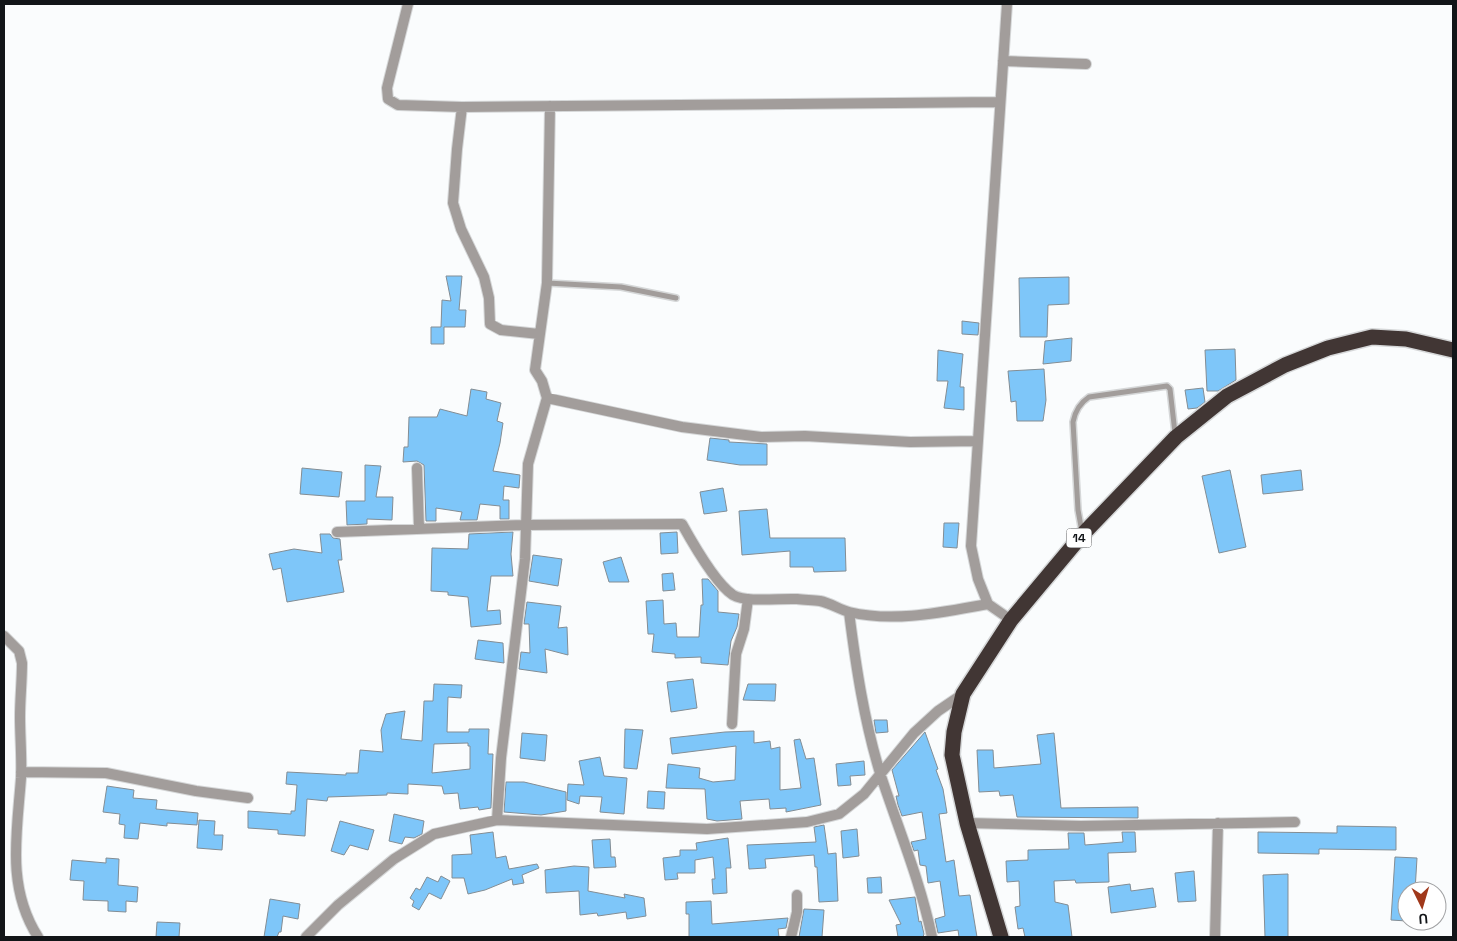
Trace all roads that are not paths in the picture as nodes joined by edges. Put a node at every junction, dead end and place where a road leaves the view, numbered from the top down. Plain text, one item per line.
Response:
1 (408, 4) edge
2 (1007, 4) edge
3 (1003, 61) junction
4 (1086, 64) dead end
5 (999, 102) junction
6 (550, 106) junction
7 (462, 107) junction
8 (548, 283) junction
9 (676, 298) dead end
10 (540, 334) junction
11 (1453, 350) edge
12 (546, 398) junction
13 (1176, 437) junction
14 (978, 441) junction
15 (417, 468) dead end
16 (524, 525) junction
17 (420, 528) junction
18 (338, 532) dead end
19 (1082, 534) junction
20 (748, 599) junction
21 (988, 604) junction
22 (849, 612) junction
23 (1011, 620) junction
24 (4, 636) edge
25 (962, 694) junction
26 (732, 724) dead end
27 (21, 772) junction
28 (880, 773) junction
29 (248, 798) dead end
30 (497, 820) junction
31 (1295, 822) dead end
32 (967, 823) junction
33 (1218, 823) junction
34 (797, 895) dead end
35 (38, 937) edge
36 (306, 937) edge
37 (791, 937) edge
38 (932, 937) edge
39 (1001, 937) edge
40 (1215, 937) edge

1 - 7 street
2 - 3 street
3 - 4 street
3 - 5 street
5 - 6 street
5 - 14 street
6 - 7 street
6 - 8 street
7 - 10 street
8 - 9 lane
8 - 10 street
10 - 12 street
11 - 13 highway, 14
12 - 14 street
12 - 16 street
13 - 19 highway, 14
13 - 19 lane
14 - 21 street
15 - 17 street
16 - 17 street
16 - 20 street
16 - 30 street
17 - 18 street
19 - 23 highway, 14
20 - 22 street
20 - 26 street
21 - 22 street
21 - 23 street
22 - 28 street
23 - 25 highway, 14
24 - 27 street
25 - 28 street
25 - 32 highway, 14
27 - 29 street
27 - 35 street
28 - 30 street
28 - 38 street
30 - 36 street
31 - 33 street
32 - 33 street
32 - 39 highway, 14
33 - 40 street
34 - 37 street

